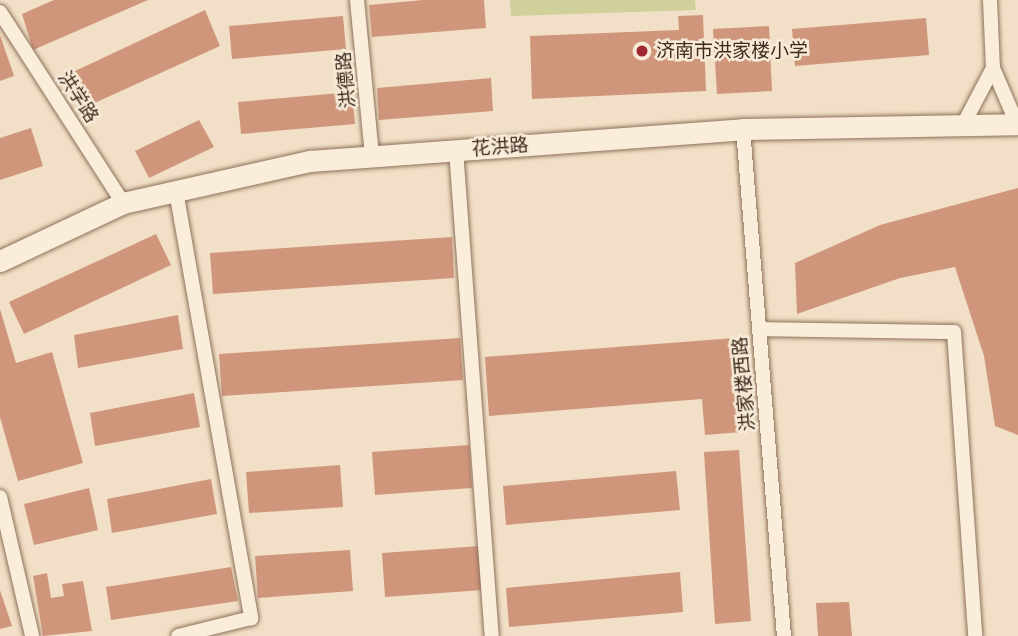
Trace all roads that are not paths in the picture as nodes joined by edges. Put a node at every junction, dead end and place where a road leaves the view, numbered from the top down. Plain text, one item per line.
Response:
1 (357, 0) edge
2 (990, 0) edge
3 (0, 12) edge
4 (993, 68) junction
5 (1017, 124) edge
6 (963, 125) junction
7 (743, 129) junction
8 (456, 150) junction
9 (372, 156) junction
10 (176, 191) junction
11 (123, 203) junction
12 (0, 261) edge
13 (759, 330) junction
14 (0, 497) edge
15 (32, 636) edge
16 (178, 636) edge
17 (492, 636) edge
18 (784, 636) edge
19 (975, 636) edge

1 - 9 street, 洪德路
2 - 4 street
3 - 11 street, 洪学路
4 - 5 street
4 - 6 street
5 - 6 street, 花洪路
6 - 7 street, 花洪路
7 - 8 street, 花洪路
7 - 13 street, 洪家楼西路
8 - 9 street, 花洪路
8 - 17 street
9 - 10 street, 花洪路
10 - 11 street, 花洪路
10 - 16 street
11 - 12 street, 花洪路
13 - 18 street, 洪家楼西路
13 - 19 street
14 - 15 street

